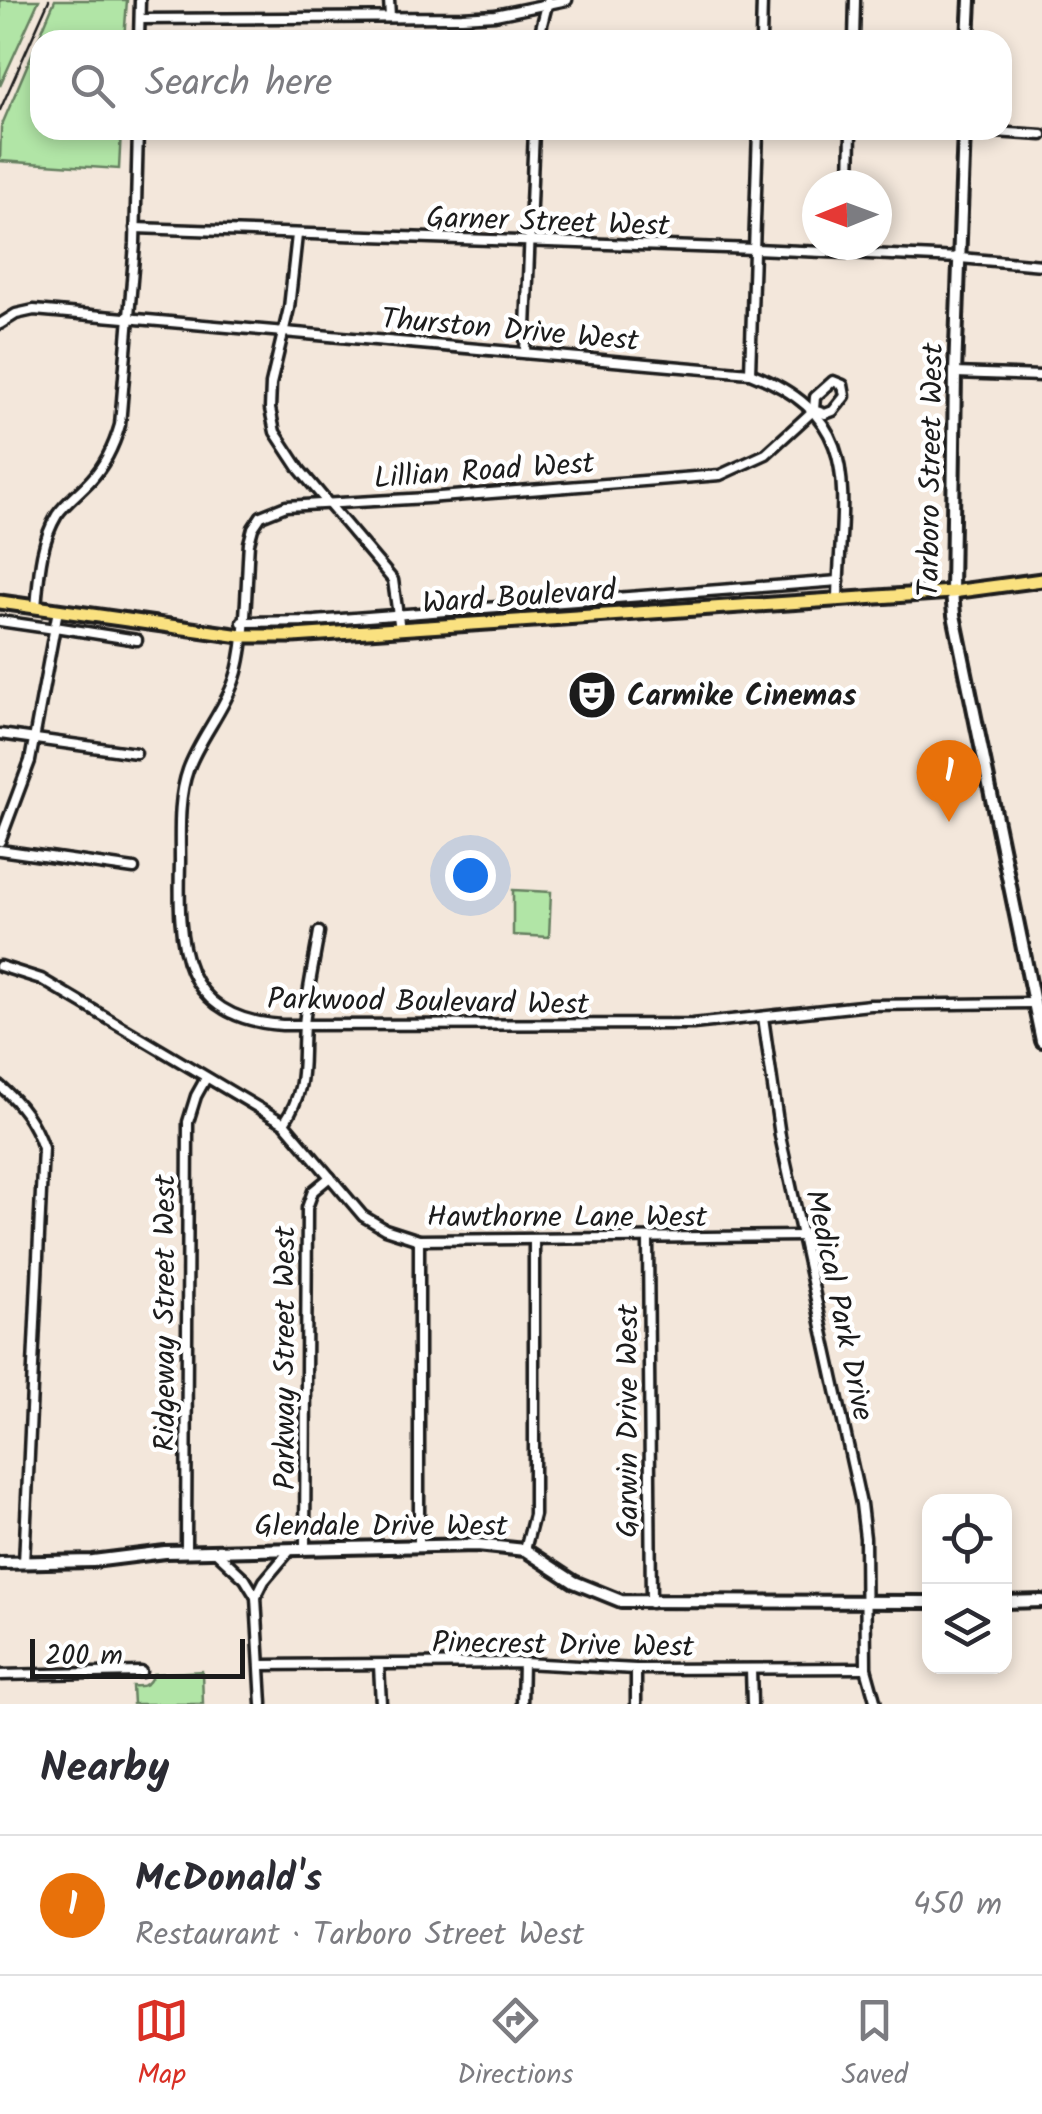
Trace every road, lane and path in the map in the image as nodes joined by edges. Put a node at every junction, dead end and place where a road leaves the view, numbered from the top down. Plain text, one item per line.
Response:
1 (140, 0) edge
2 (390, 0) edge
3 (566, 0) edge
4 (762, 0) edge
5 (855, 0) edge
6 (970, 0) edge
7 (547, 2) edge
8 (390, 18) junction
9 (140, 19) junction
10 (139, 30) edge
11 (540, 30) edge
12 (761, 30) edge
13 (854, 30) edge
14 (968, 30) edge
15 (1012, 133) edge
16 (1042, 135) edge
17 (138, 140) edge
18 (534, 140) edge
19 (758, 140) edge
20 (851, 140) edge
21 (964, 140) edge
22 (850, 170) edge
23 (136, 228) junction
24 (297, 235) junction
25 (531, 243) junction
26 (755, 249) junction
27 (802, 249) edge
28 (892, 253) edge
29 (960, 258) junction
30 (1042, 265) edge
31 (129, 320) junction
32 (0, 324) edge
33 (284, 330) junction
34 (525, 353) junction
35 (750, 372) junction
36 (955, 373) junction
37 (1042, 376) edge
38 (814, 410) junction
39 (328, 504) junction
40 (1042, 580) edge
41 (838, 582) junction
42 (952, 592) junction
43 (838, 599) junction
44 (0, 602) edge
45 (36, 608) junction
46 (58, 610) junction
47 (399, 614) junction
48 (0, 621) edge
49 (55, 628) junction
50 (242, 629) junction
51 (400, 630) junction
52 (137, 640) dead end
53 (0, 734) edge
54 (34, 738) junction
55 (136, 753) dead end
56 (0, 841) edge
57 (0, 850) edge
58 (134, 869) dead end
59 (319, 932) dead end
60 (0, 966) edge
61 (1034, 1003) junction
62 (762, 1016) junction
63 (304, 1025) junction
64 (1042, 1042) edge
65 (206, 1078) junction
66 (0, 1086) edge
67 (284, 1123) junction
68 (330, 1176) junction
69 (804, 1236) junction
70 (419, 1240) junction
71 (534, 1240) junction
72 (648, 1240) junction
73 (419, 1546) junction
74 (305, 1548) junction
75 (291, 1550) junction
76 (525, 1550) junction
77 (186, 1552) junction
78 (216, 1552) junction
79 (24, 1563) junction
80 (0, 1564) edge
81 (256, 1598) junction
82 (651, 1602) junction
83 (922, 1602) edge
84 (1012, 1602) edge
85 (1042, 1602) edge
86 (866, 1603) junction
87 (524, 1663) junction
88 (261, 1665) junction
89 (380, 1665) junction
90 (751, 1668) junction
91 (866, 1668) junction
92 (636, 1670) junction
93 (141, 1672) dead end
94 (0, 1675) edge
95 (262, 1704) edge
96 (381, 1704) edge
97 (522, 1704) edge
98 (636, 1704) edge
99 (752, 1704) edge
100 (876, 1704) edge

1 - 9 street
2 - 8 street
3 - 7 street
4 - 12 street
5 - 13 street
6 - 14 street
7 - 8 street
7 - 11 street
8 - 9 street
9 - 10 street
15 - 16 street
17 - 23 street
18 - 25 street
19 - 26 street
20 - 22 street
21 - 29 street, Tarboro Street West
23 - 24 street, Garner Street West
23 - 31 street
24 - 25 street, Garner Street West
24 - 33 street
25 - 26 street, Garner Street West
25 - 34 street
26 - 27 street, Garner Street West
26 - 35 street
28 - 29 street, Garner Street West
29 - 30 street, Garner Street West
29 - 36 street, Tarboro Street West
31 - 32 street, Thurston Drive West
31 - 33 street, Thurston Drive West
31 - 45 street
33 - 34 street, Thurston Drive West
33 - 39 street
34 - 35 street, Thurston Drive West
35 - 38 street, Thurston Drive West
36 - 37 street
36 - 42 street, Tarboro Street West
38 - 38 street
38 - 39 street, Lillian Road West
38 - 41 street, Thurston Drive West
39 - 47 street
39 - 50 street, Lillian Road West
40 - 42 main road, Ward Boulevard
41 - 43 street, Thurston Drive West
41 - 47 street
42 - 43 main road, Ward Boulevard
42 - 61 street, Tarboro Street West
43 - 51 main road, Ward Boulevard
44 - 45 main road, Ward Boulevard
45 - 46 main road, Ward Boulevard
46 - 49 street
46 - 50 main road, Ward Boulevard
47 - 50 street
47 - 51 street
48 - 49 street
49 - 52 street
49 - 54 street
50 - 51 main road, Ward Boulevard
50 - 63 street, Parkwood Boulevard West
53 - 54 street
54 - 55 street
54 - 56 street
57 - 58 street
59 - 63 street
60 - 65 street, Hawthorne Lane West
61 - 62 street, Parkwood Boulevard West
61 - 64 street, Tarboro Street West
62 - 63 street, Parkwood Boulevard West
62 - 69 street, Medical Park Drive
63 - 67 street
65 - 67 street, Hawthorne Lane West
65 - 77 street, Ridgeway Street West
66 - 79 street
67 - 68 street, Hawthorne Lane West
68 - 70 street, Hawthorne Lane West
68 - 74 street, Parkway Street West
69 - 72 street, Hawthorne Lane West
69 - 86 street, Medical Park Drive
70 - 71 street, Hawthorne Lane West
70 - 73 street
71 - 72 street, Hawthorne Lane West
71 - 76 street
72 - 82 street, Garwin Drive West
73 - 74 street, Glendale Drive West
73 - 76 street, Glendale Drive West
74 - 75 street, Glendale Drive West
75 - 78 street, Glendale Drive West
75 - 81 street
76 - 82 street, Glendale Drive West
77 - 78 street, Glendale Drive West
77 - 79 street, Glendale Drive West
78 - 81 street
79 - 80 street, Glendale Drive West
81 - 88 street
82 - 86 street, Glendale Drive West
83 - 86 street, Glendale Drive West
84 - 85 street
86 - 91 street, Medical Park Drive
87 - 89 street, Pinecrest Drive West
87 - 92 street, Pinecrest Drive West
87 - 97 street
88 - 89 street, Pinecrest Drive West
88 - 95 street
89 - 96 street
90 - 91 street, Pinecrest Drive West
90 - 92 street, Pinecrest Drive West
90 - 99 street
91 - 100 street, Medical Park Drive
92 - 98 street
93 - 94 street

